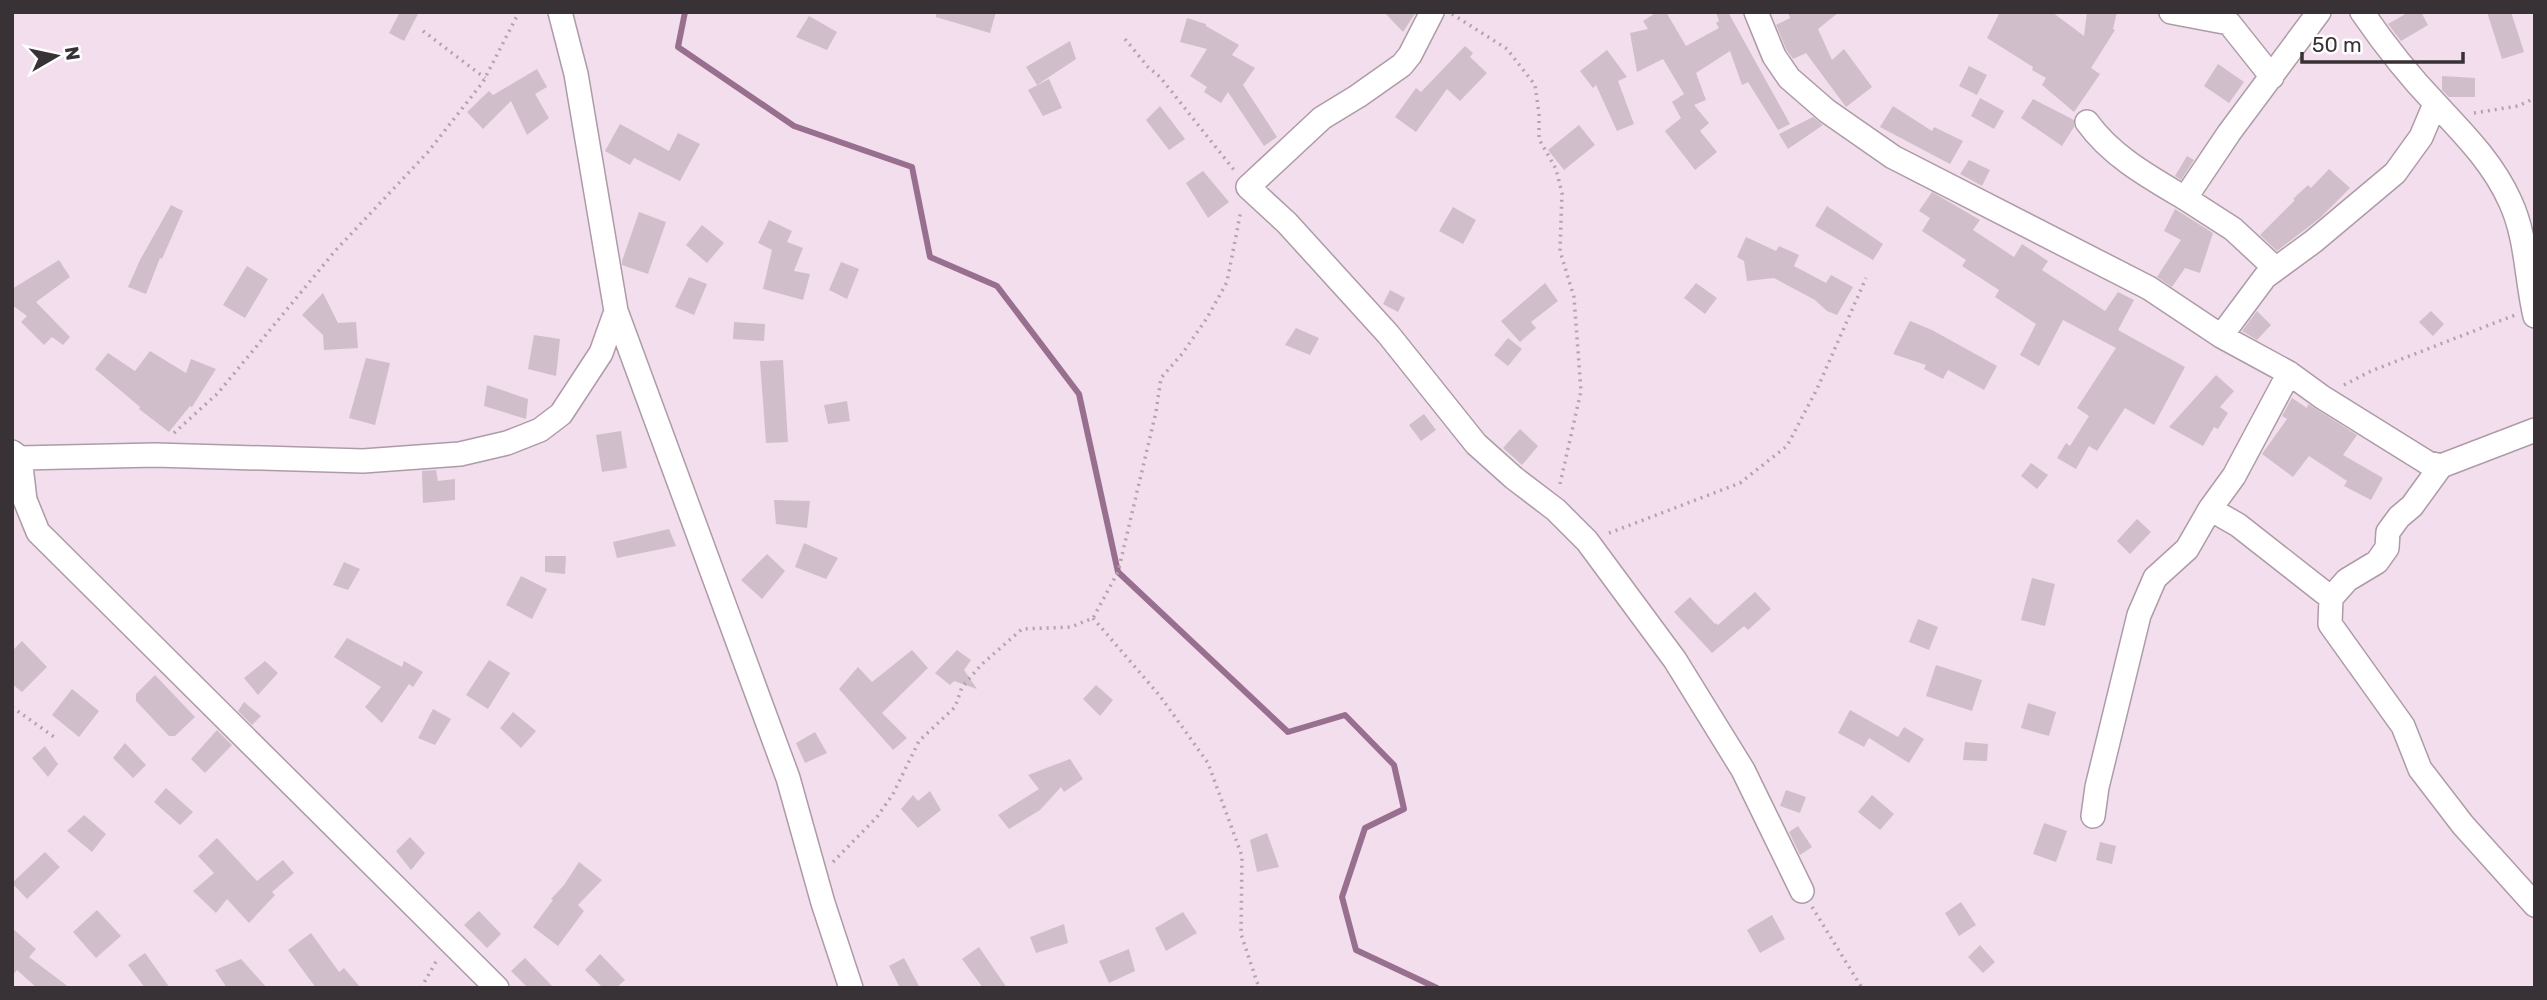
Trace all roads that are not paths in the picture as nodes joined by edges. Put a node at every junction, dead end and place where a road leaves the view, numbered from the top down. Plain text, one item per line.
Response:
1 (560, 12) edge
2 (1432, 12) edge
3 (1756, 12) edge
4 (2171, 12) edge
5 (2319, 12) edge
6 (2362, 12) edge
7 (2272, 77) junction
8 (2435, 104) junction
9 (2087, 122) dead end
10 (2188, 200) junction
11 (2528, 246) edge
12 (2276, 269) junction
13 (616, 311) junction
14 (2534, 312) edge
15 (2221, 336) junction
16 (2289, 373) junction
17 (2535, 430) edge
18 (16, 455) edge
19 (2441, 466) junction
20 (2210, 509) junction
21 (2331, 598) junction
22 (2092, 816) dead end
23 (1802, 891) road end
24 (2535, 905) edge
25 (497, 988) edge
26 (851, 988) edge

1 - 13 street
2 - 23 street
3 - 15 street
4 - 7 street
5 - 7 street
6 - 8 street
7 - 10 street
8 - 11 street
8 - 12 street
9 - 10 street
10 - 12 street
11 - 14 street
12 - 15 street
13 - 18 street
13 - 26 street
15 - 16 street
16 - 19 street
16 - 20 street
17 - 19 street
18 - 25 street
19 - 21 street
20 - 21 street
20 - 22 street
21 - 24 street

